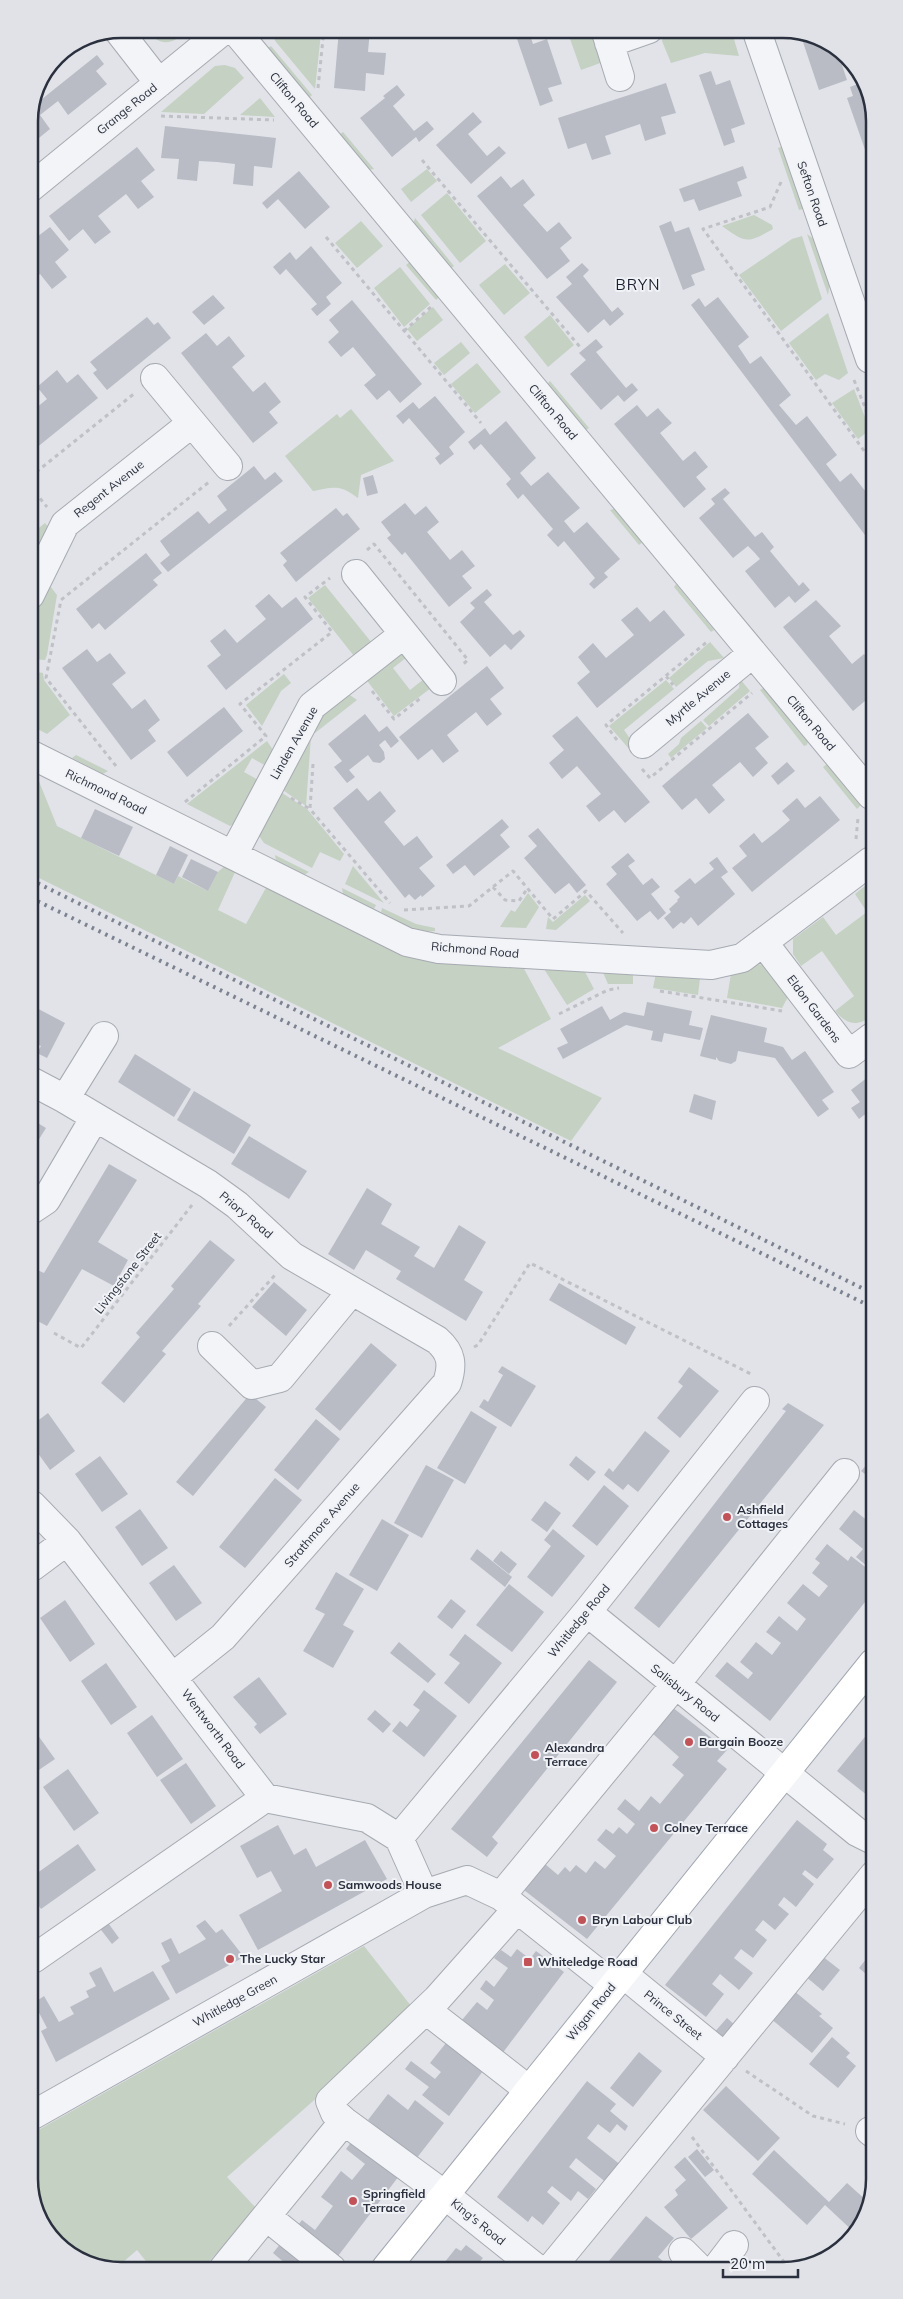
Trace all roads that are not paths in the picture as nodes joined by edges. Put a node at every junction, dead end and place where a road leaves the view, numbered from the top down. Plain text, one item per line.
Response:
1 (123, 38) edge
2 (214, 38) edge
3 (242, 38) edge
4 (608, 38) edge
5 (759, 38) edge
6 (620, 77) dead end
7 (159, 83) junction
8 (38, 182) edge
9 (866, 348) edge
10 (155, 378) road end
11 (192, 423) junction
12 (228, 466) road end
13 (356, 574) dead end
14 (38, 579) edge
15 (404, 634) junction
16 (753, 653) junction
17 (442, 681) dead end
18 (633, 749) road end
19 (38, 758) edge
20 (865, 805) edge
21 (863, 852) edge
22 (233, 855) junction
23 (762, 942) junction
24 (104, 1036) dead end
25 (866, 1041) edge
26 (38, 1085) edge
27 (66, 1099) junction
28 (96, 1117) junction
29 (38, 1205) edge
30 (351, 1292) junction
31 (212, 1346) road end
32 (451, 1359) joint
33 (755, 1401) road end
34 (845, 1473) dead end
35 (38, 1511) edge
36 (67, 1542) junction
37 (38, 1563) edge
38 (587, 1612) junction
39 (866, 1672) edge
40 (173, 1677) junction
41 (675, 1685) junction
42 (785, 1772) junction
43 (265, 1798) junction
44 (866, 1836) edge
45 (399, 1838) junction
46 (866, 1885) edge
47 (424, 1894) junction
48 (509, 1903) junction
49 (38, 1956) edge
50 (617, 1979) junction
51 (426, 2010) junction
52 (725, 2057) junction
53 (529, 2090) junction
54 (38, 2103) edge
55 (344, 2121) junction
56 (445, 2195) junction
57 (267, 2217) junction
58 (230, 2261) edge
59 (322, 2261) edge
60 (391, 2261) edge
61 (528, 2262) edge
62 (556, 2262) edge

1 - 7 street
2 - 7 street, Grange Road
3 - 16 street, Clifton Road
4 - 6 street
5 - 9 street, Sefton Road
7 - 8 street, Grange Road
10 - 11 street
11 - 12 street
11 - 14 street, Regent Avenue
13 - 15 street
15 - 17 street
15 - 22 street, Linden Avenue
16 - 18 street, Myrtle Avenue
16 - 20 street, Clifton Road
19 - 22 street, Richmond Road
21 - 23 street, Richmond Road
22 - 23 street, Richmond Road
23 - 25 street, Eldon Gardens
24 - 27 street
26 - 27 street, Priory Road
27 - 28 street, Priory Road
28 - 29 street
28 - 30 street, Priory Road
30 - 31 street
30 - 32 street, Priory Road
32 - 40 street, Strathmore Avenue
33 - 38 street, Whitledge Road
34 - 41 street
35 - 36 street, Wentworth Road
36 - 37 street
36 - 40 street, Wentworth Road
38 - 41 street, Salisbury Road
38 - 45 street, Whitledge Road
39 - 42 main road, Wigan Road
40 - 43 street, Wentworth Road
41 - 42 street, Salisbury Road
41 - 48 street
42 - 44 street, Salisbury Road
42 - 50 main road, Wigan Road
43 - 45 street
43 - 49 street
45 - 47 street
46 - 52 street
47 - 48 street, Whitledge Green
47 - 54 street, Whitledge Green
48 - 50 street, Whitledge Green
48 - 51 street
50 - 52 street, Prince Street
50 - 53 main road, Wigan Road
51 - 53 street
51 - 55 street, King's Road
52 - 62 street
53 - 56 main road, Wigan Road
55 - 56 street, King's Road
55 - 57 street
56 - 60 main road, Wigan Road
56 - 61 street, King's Road
57 - 58 street
57 - 59 street

